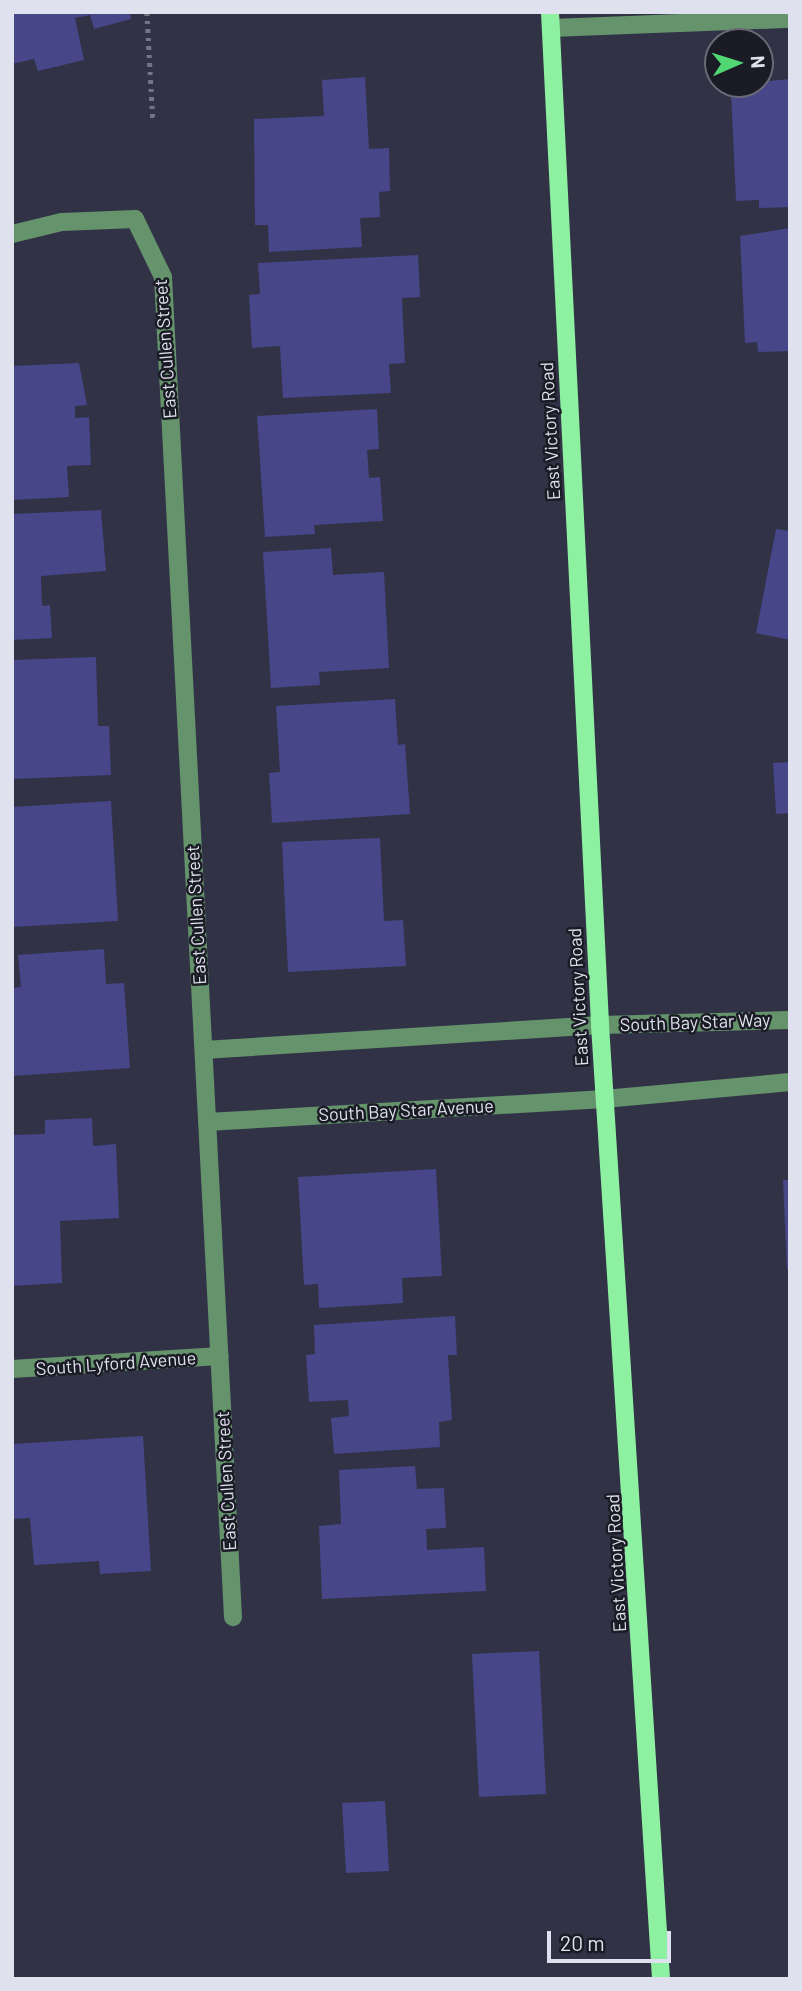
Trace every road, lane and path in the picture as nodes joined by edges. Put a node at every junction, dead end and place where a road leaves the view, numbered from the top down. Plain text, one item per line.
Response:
1 (147, 12) edge
2 (790, 19) edge
3 (551, 20) edge
4 (153, 118) dead end
5 (12, 234) edge
6 (790, 1020) edge
7 (600, 1025) junction
8 (204, 1049) junction
9 (790, 1082) edge
10 (604, 1099) junction
11 (207, 1122) junction
12 (220, 1356) junction
13 (12, 1370) edge
14 (233, 1617) dead end
15 (662, 1979) edge

1 - 4 path
2 - 3 street
3 - 7 main road, East Victory Road
5 - 8 street, East Cullen Street
6 - 7 street, South Bay Star Way
7 - 8 street
7 - 10 main road, East Victory Road
8 - 11 street, East Cullen Street
9 - 10 street
10 - 11 street, South Bay Star Avenue
10 - 15 main road, East Victory Road
11 - 12 street, East Cullen Street
12 - 13 street, South Lyford Avenue
12 - 14 street, East Cullen Street

